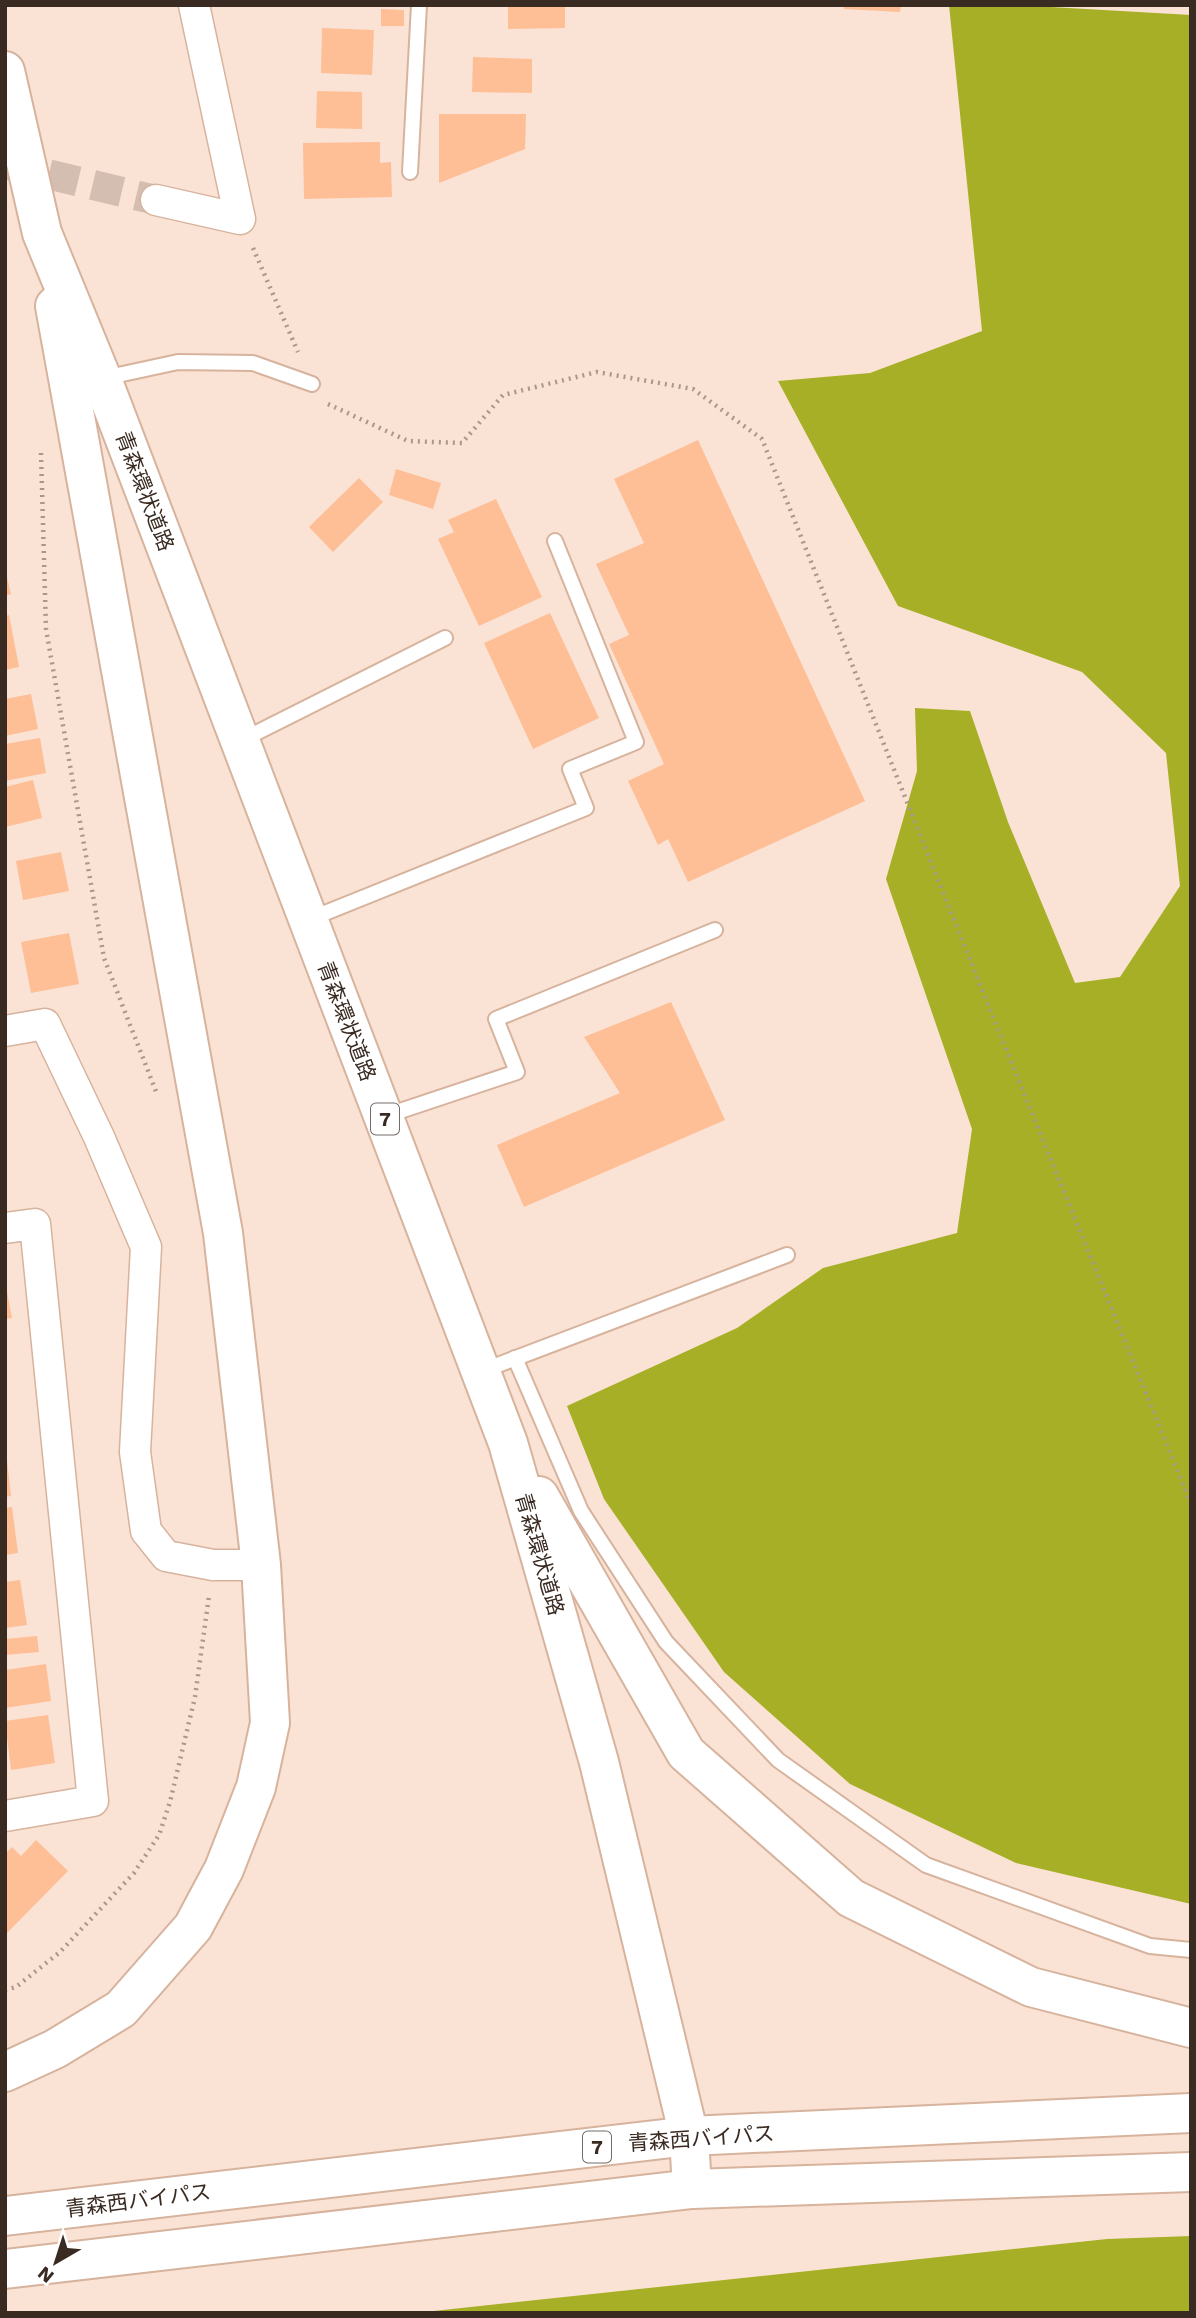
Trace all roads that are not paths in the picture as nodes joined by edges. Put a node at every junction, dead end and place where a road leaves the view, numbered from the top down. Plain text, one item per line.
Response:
1 (194, 5) edge
2 (419, 5) edge
3 (5, 71) edge
4 (410, 172) dead end
5 (156, 200) tunnel mouth
6 (42, 233) junction
7 (102, 379) junction
8 (312, 384) road end
9 (555, 541) dead end
10 (445, 638) dead end
11 (240, 741) junction
12 (309, 919) junction
13 (715, 930) dead end
14 (5, 1031) edge
15 (384, 1117) junction
16 (5, 1228) edge
17 (787, 1255) dead end
18 (498, 1365) junction
19 (508, 1443) junction
20 (261, 1565) junction
21 (5, 1816) edge
22 (1191, 1950) edge
23 (1191, 2028) edge
24 (5, 2072) edge
25 (1191, 2113) edge
26 (689, 2136) junction
27 (1191, 2172) edge
28 (691, 2189) junction
29 (5, 2216) edge
30 (5, 2269) edge

1 - 5 street
2 - 4 lane
3 - 6 highway, 青森環状道路 / 7
6 - 7 highway, 青森環状道路 / 7
6 - 20 highway
7 - 8 lane
7 - 11 highway, 青森環状道路 / 7
9 - 12 lane
10 - 11 lane
11 - 12 highway, 青森環状道路 / 7
12 - 15 highway, 青森環状道路 / 7
13 - 15 lane
14 - 20 street
15 - 18 highway, 青森環状道路 / 7
16 - 21 street
17 - 18 lane
18 - 19 highway, 青森環状道路 / 7
18 - 22 lane
19 - 23 highway
19 - 26 highway, 青森環状道路 / 7
20 - 24 highway
25 - 26 highway, 青森西バイパス / 7
26 - 28 highway, 青森環状道路 / 7
26 - 29 highway, 青森西バイパス / 7
27 - 28 highway
28 - 30 highway

